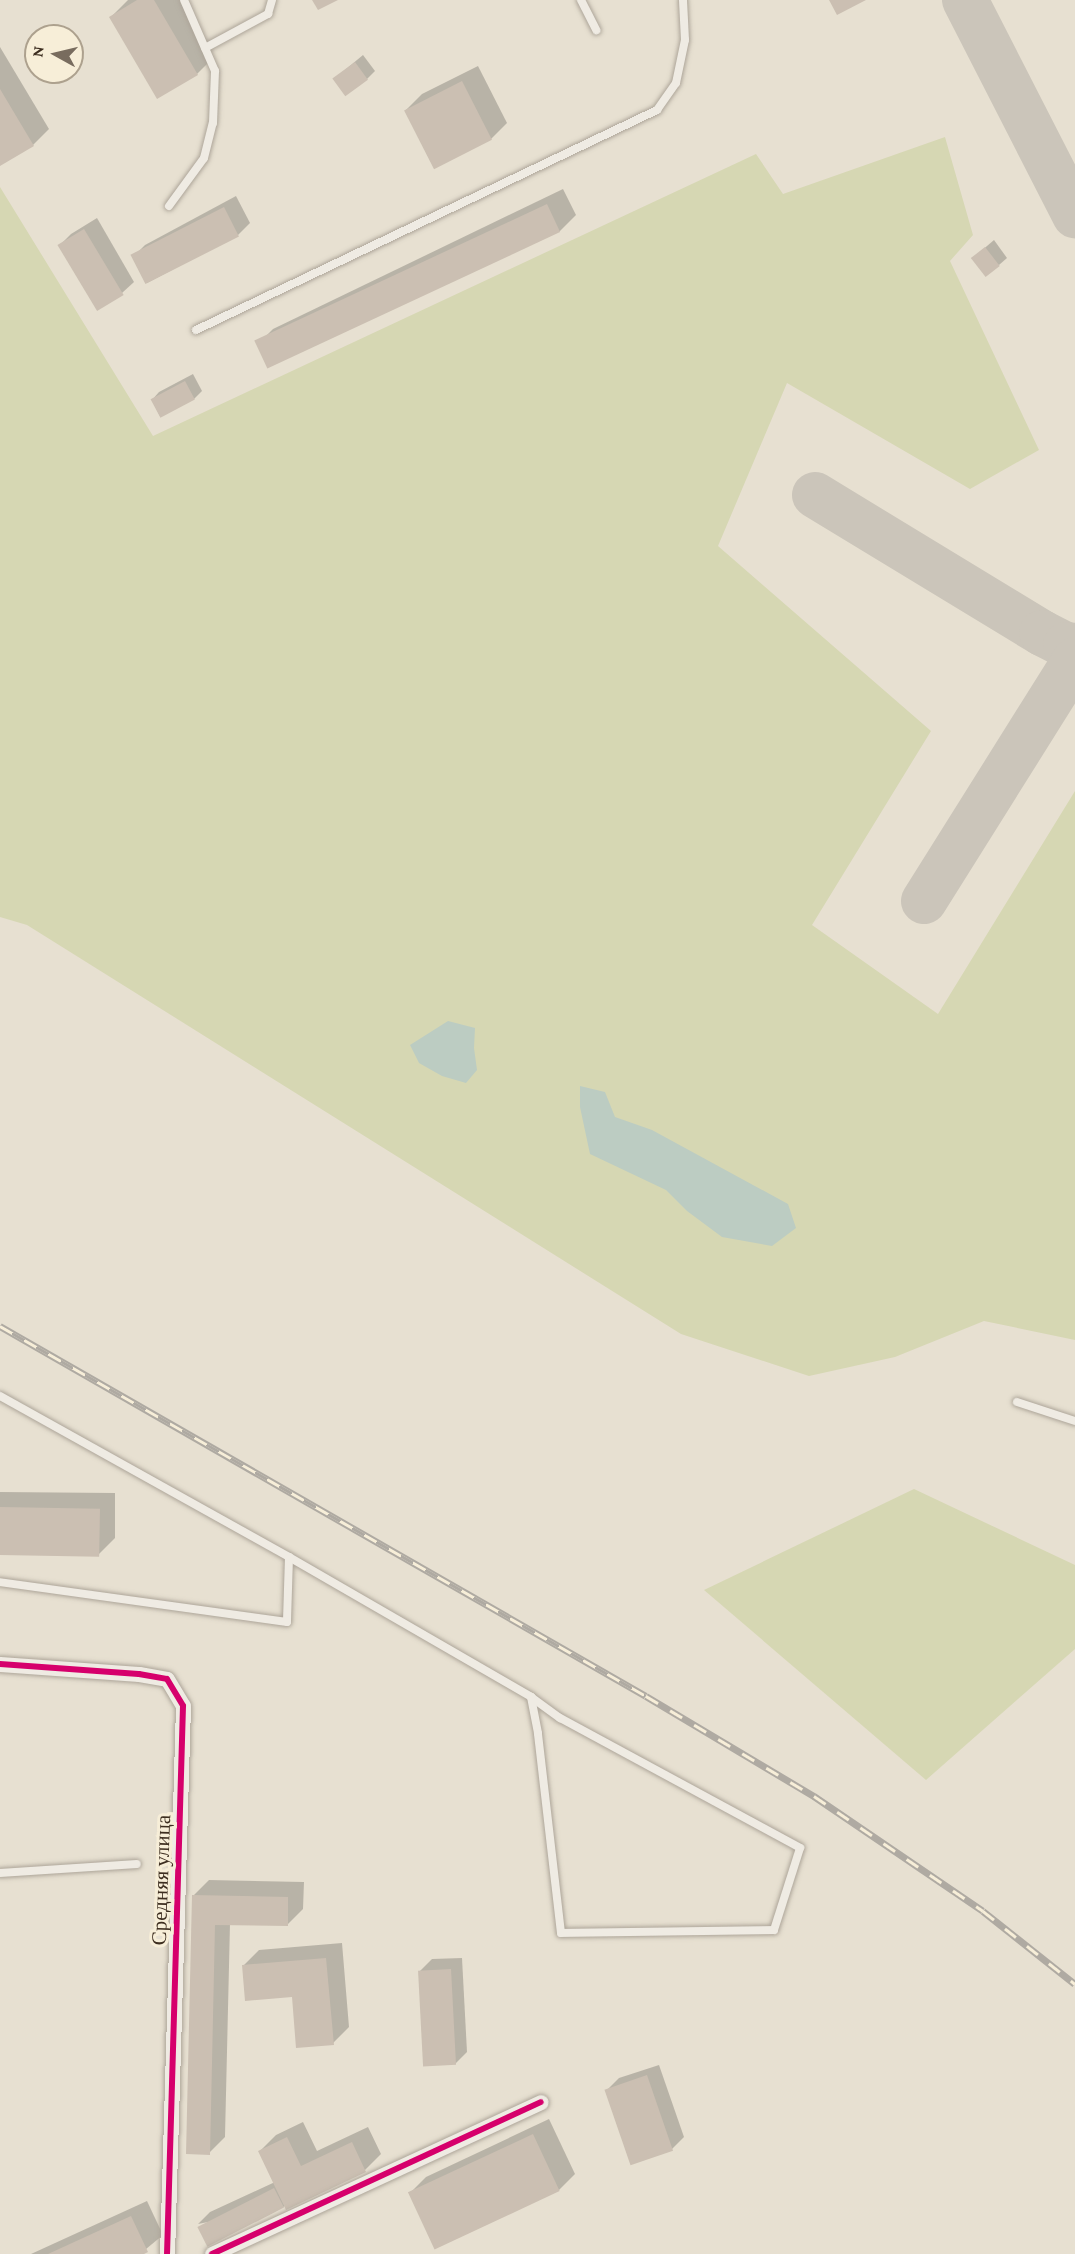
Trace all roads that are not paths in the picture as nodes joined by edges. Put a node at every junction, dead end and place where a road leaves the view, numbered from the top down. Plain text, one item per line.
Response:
1 (184, 0) edge
2 (272, 0) edge
3 (581, 0) edge
4 (683, 0) edge
5 (596, 30) dead end
6 (205, 48) junction
7 (169, 206) dead end
8 (196, 330) dead end
9 (0, 1396) edge
10 (1017, 1402) dead end
11 (1075, 1421) edge
12 (289, 1557) junction
13 (0, 1582) edge
14 (0, 1664) edge
15 (531, 1697) junction
16 (137, 1864) dead end
17 (0, 1873) edge
18 (541, 2102) dead end
19 (166, 2254) edge
20 (212, 2254) edge

1 - 6 lane
2 - 6 lane
3 - 5 lane
4 - 8 lane
6 - 7 lane
9 - 12 lane
10 - 11 lane
12 - 13 lane
12 - 15 lane
14 - 19 street, Средняя улица
15 - 15 lane
16 - 17 lane
18 - 20 street

